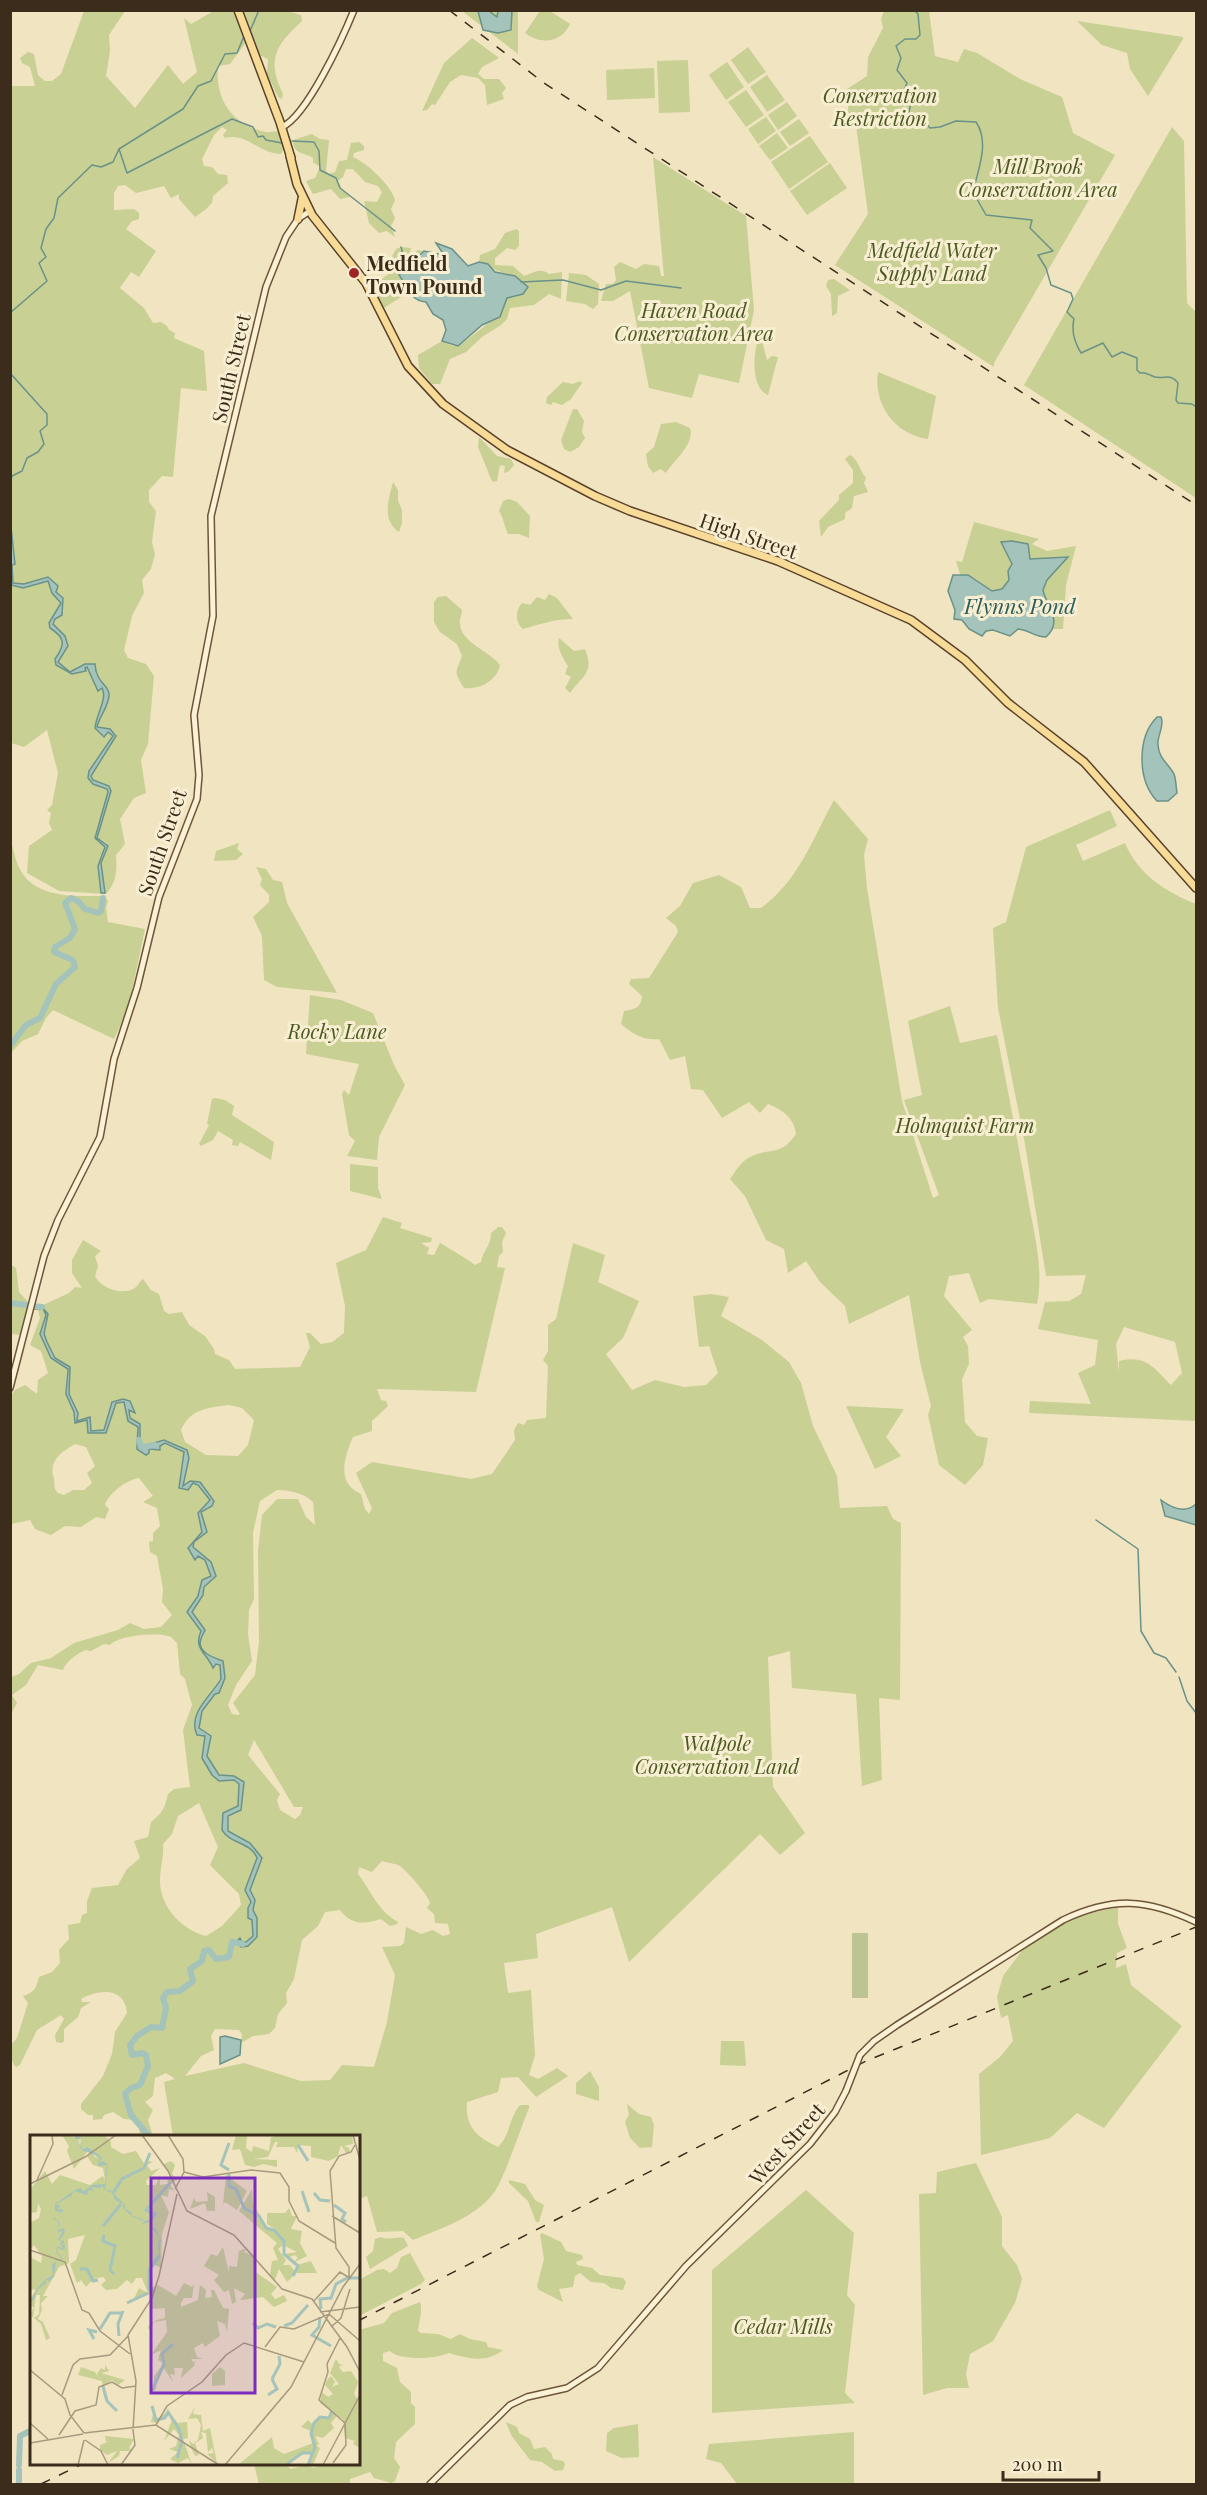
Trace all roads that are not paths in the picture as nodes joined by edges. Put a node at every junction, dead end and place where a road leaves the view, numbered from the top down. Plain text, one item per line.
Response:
1 (238, 10) edge
2 (354, 10) edge
3 (282, 127) junction
4 (290, 156) junction
5 (301, 194) junction
6 (310, 211) junction
7 (298, 219) junction
8 (1196, 888) edge
9 (10, 1388) edge
10 (1197, 1922) edge
11 (430, 2484) edge

1 - 3 main road
2 - 3 main road
3 - 4 main road
4 - 5 main road
4 - 6 main road
5 - 6 main road
5 - 7 main road
6 - 7 main road, South Street
6 - 8 main road, High Street
7 - 9 main road, South Street
10 - 11 main road, West Street, bridge

